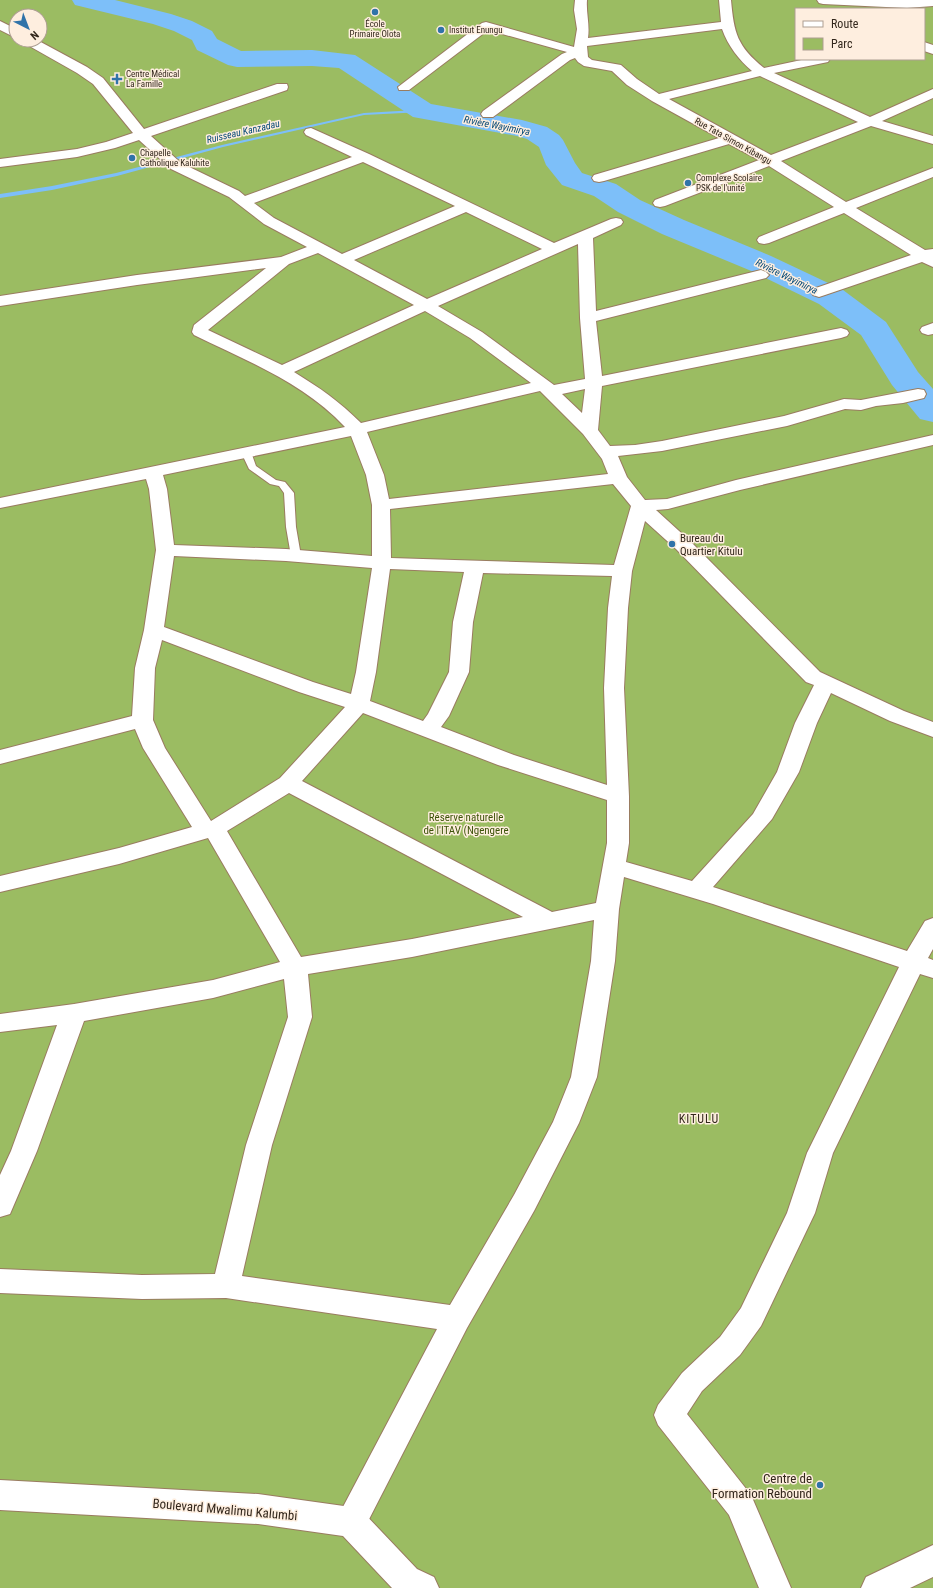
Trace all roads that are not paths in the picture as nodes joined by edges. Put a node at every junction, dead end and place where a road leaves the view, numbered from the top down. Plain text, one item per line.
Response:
1 (581, 0) edge
2 (725, 0) edge
3 (823, 0) edge
4 (933, 2) edge
5 (907, 4) edge
6 (727, 25) junction
7 (580, 47) junction
8 (42, 48) edge
9 (819, 60) edge
10 (762, 72) junction
11 (282, 87) dead end
12 (404, 87) dead end
13 (933, 94) edge
14 (657, 98) junction
15 (488, 114) dead end
16 (870, 122) junction
17 (311, 132) dead end
18 (141, 134) junction
19 (730, 139) junction
20 (933, 140) edge
21 (364, 157) junction
22 (768, 160) junction
23 (0, 163) edge
24 (933, 172) edge
25 (598, 178) dead end
26 (245, 201) junction
27 (660, 203) dead end
28 (466, 207) junction
29 (845, 208) junction
30 (616, 222) dead end
31 (585, 236) junction
32 (764, 240) dead end
33 (319, 248) junction
34 (554, 249) junction
35 (930, 257) edge
36 (341, 260) junction
37 (284, 261) junction
38 (761, 275) dead end
39 (819, 292) dead end
40 (0, 301) edge
41 (426, 305) junction
42 (588, 318) junction
43 (841, 333) dead end
44 (282, 371) junction
45 (594, 383) junction
46 (547, 388) junction
47 (918, 394) dead end
48 (357, 429) junction
49 (589, 430) junction
50 (933, 440) edge
51 (606, 451) junction
52 (246, 452) junction
53 (153, 472) junction
54 (618, 478) junction
55 (0, 503) edge
56 (381, 505) junction
57 (640, 506) junction
58 (165, 550) junction
59 (296, 556) junction
60 (382, 563) junction
61 (475, 566) junction
62 (622, 572) junction
63 (154, 630) junction
64 (843, 692) junction
65 (359, 704) junction
66 (142, 720) junction
67 (933, 730) edge
68 (427, 731) junction
69 (0, 757) edge
70 (288, 783) junction
71 (618, 796) junction
72 (210, 830) junction
73 (614, 866) junction
74 (0, 884) edge
75 (698, 891) junction
76 (607, 909) junction
77 (548, 920) junction
78 (933, 927) edge
79 (923, 966) edge
80 (295, 967) junction
81 (74, 1013) junction
82 (0, 1023) edge
83 (0, 1206) edge
84 (0, 1281) edge
85 (226, 1286) junction
86 (457, 1319) junction
87 (0, 1495) edge
88 (351, 1522) junction
89 (933, 1560) edge
90 (413, 1585) edge
91 (775, 1588) edge
92 (877, 1588) edge

1 - 7 street
2 - 6 street
3 - 5 street
4 - 5 street
6 - 7 street
6 - 10 street
7 - 12 street
7 - 14 street, Rue Tata Simon Kibangu
7 - 15 street
8 - 18 street
9 - 10 street
10 - 14 street
10 - 16 street
11 - 18 street
13 - 16 street
14 - 19 street, Rue Tata Simon Kibangu
16 - 20 street
16 - 22 street
17 - 21 street
18 - 23 street
18 - 26 street
19 - 22 street, Rue Tata Simon Kibangu
19 - 25 street
21 - 26 street
21 - 28 street
22 - 27 street
22 - 29 street, Rue Tata Simon Kibangu
24 - 29 street
26 - 33 street
28 - 34 street
28 - 36 street
29 - 32 street
29 - 35 street, Rue Tata Simon Kibangu
30 - 31 street
31 - 34 street
31 - 42 street
33 - 36 street
33 - 37 street
34 - 41 street
35 - 39 street
36 - 41 street
37 - 40 street
37 - 44 street
38 - 42 street
41 - 44 street
41 - 46 street
42 - 45 street
43 - 45 street
44 - 48 street
45 - 46 street
45 - 49 street
46 - 48 street
46 - 49 street
47 - 51 street
48 - 52 street
48 - 56 street
49 - 51 street
50 - 57 street
51 - 54 street
52 - 53 street
52 - 59 lane
53 - 55 street
53 - 58 street
54 - 56 street
54 - 57 street
56 - 60 street
57 - 62 street
57 - 64 street
58 - 59 street
58 - 63 street
59 - 60 street
60 - 61 street
60 - 65 street
61 - 62 street
61 - 68 street
62 - 71 street
63 - 65 street
63 - 66 street
64 - 67 street
64 - 75 street
65 - 68 street
65 - 70 street
66 - 69 street
66 - 72 street
68 - 71 street
70 - 72 street
70 - 77 street
71 - 73 street
72 - 74 street
72 - 80 street
73 - 75 street
73 - 76 street
75 - 79 street
76 - 77 street
76 - 86 street
77 - 80 street
78 - 79 street
79 - 91 street
80 - 81 street
80 - 85 street
81 - 82 street
81 - 83 street
84 - 85 street
85 - 86 street
86 - 88 street
87 - 88 street, Boulevard Mwalimu Kalumbi
88 - 90 street
89 - 92 street

